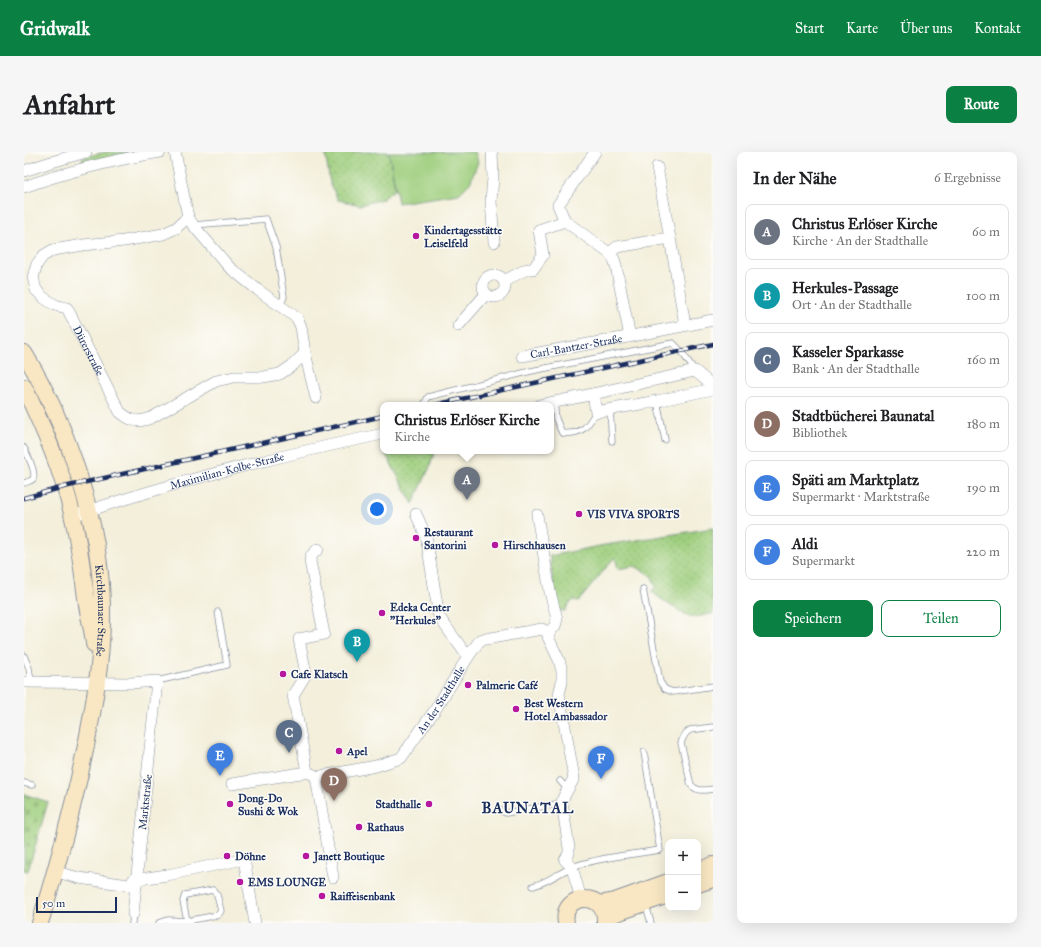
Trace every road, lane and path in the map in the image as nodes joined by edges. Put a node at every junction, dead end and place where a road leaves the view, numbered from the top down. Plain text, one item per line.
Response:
1 (86, 152) edge
2 (160, 152) edge
3 (174, 152) edge
4 (492, 152) edge
5 (595, 152) edge
6 (71, 154) edge
7 (657, 167) dead end
8 (24, 171) edge
9 (75, 171) junction
10 (24, 187) edge
11 (191, 221) junction
12 (567, 223) junction
13 (670, 238) junction
14 (494, 242) dead end
15 (609, 253) junction
16 (504, 282) junction
17 (486, 294) junction
18 (280, 305) junction
19 (713, 320) edge
20 (685, 325) junction
21 (458, 326) dead end
22 (630, 337) junction
23 (24, 352) edge
24 (305, 353) junction
25 (522, 356) dead end
26 (695, 371) junction
27 (29, 385) edge
28 (713, 386) edge
29 (713, 389) edge
30 (592, 394) junction
31 (316, 398) dead end
32 (657, 401) junction
33 (426, 402) edge
34 (554, 402) joint
35 (610, 410) junction
36 (596, 412) junction
37 (380, 435) edge
38 (665, 440) dead end
39 (612, 441) dead end
40 (24, 448) edge
41 (24, 483) edge
42 (88, 511) junction
43 (416, 514) dead end
44 (537, 515) dead end
45 (73, 516) junction
46 (318, 549) dead end
47 (643, 589) dead end
48 (218, 612) dead end
49 (549, 634) junction
50 (24, 656) edge
51 (468, 658) junction
52 (157, 681) junction
53 (27, 682) edge
54 (93, 683) junction
55 (713, 686) edge
56 (713, 727) edge
57 (644, 752) dead end
58 (312, 774) junction
59 (560, 781) dead end
60 (24, 783) edge
61 (232, 784) dead end
62 (32, 786) dead end
63 (713, 788) edge
64 (568, 790) junction
65 (562, 803) junction
66 (499, 810) dead end
67 (713, 866) edge
68 (572, 867) junction
69 (701, 870) edge
70 (64, 874) dead end
71 (333, 877) dead end
72 (713, 879) edge
73 (135, 882) junction
74 (701, 883) edge
75 (665, 884) edge
76 (533, 886) dead end
77 (665, 895) edge
78 (644, 897) junction
79 (581, 899) junction
80 (603, 914) edge
81 (133, 918) edge
82 (187, 921) junction
83 (563, 922) edge
84 (30, 923) edge
85 (40, 923) edge
86 (159, 923) edge
87 (255, 923) edge
88 (651, 923) edge

1 - 6 street
2 - 9 street
3 - 11 street
4 - 14 street
5 - 12 street
6 - 8 street
6 - 9 street
7 - 13 street
9 - 10 street
11 - 18 street
11 - 18 lane
11 - 24 street, Dürerstraße
12 - 15 street, Carl-Bantzer-Straße
12 - 16 street
13 - 15 street
13 - 20 street
15 - 22 street, Carl-Bantzer-Straße
16 - 17 street
16 - 17 street
17 - 21 street
18 - 24 street
19 - 20 street, Carl-Bantzer-Straße
20 - 22 street, Carl-Bantzer-Straße
22 - 25 street, Carl-Bantzer-Straße
23 - 27 street, Kirchbaunaer Straße
24 - 31 street
26 - 28 street
26 - 30 street
26 - 33 lane
27 - 42 street, Kirchbaunaer Straße
27 - 45 street, Kirchbaunaer Straße
29 - 32 street
30 - 34 street
30 - 36 street
32 - 35 street
32 - 38 lane
34 - 36 lane
35 - 36 street
35 - 39 lane
37 - 42 street, Maximilian-Kolbe-Straße
40 - 41 lane
42 - 45 street, Maximilian-Kolbe-Straße
42 - 54 street, Kirchbaunaer Straße
43 - 51 street, An der Stadthalle
44 - 49 street
45 - 54 street, Kirchbaunaer Straße
46 - 58 street
47 - 55 lane
48 - 52 lane
49 - 51 street
49 - 64 street
50 - 53 lane
51 - 58 street, An der Stadthalle
52 - 54 street
52 - 73 street, Marktstraße
53 - 54 street
54 - 84 street, Kirchbaunaer Straße
54 - 85 street, Kirchbaunaer Straße
56 - 63 lane
57 - 68 lane
58 - 61 street, An der Stadthalle
58 - 71 street
59 - 64 lane
60 - 62 lane
64 - 65 street
65 - 66 lane
65 - 68 street
67 - 69 street
68 - 76 lane
68 - 79 street
70 - 73 street
72 - 74 street
73 - 81 street, Marktstraße
73 - 87 street
75 - 78 street
77 - 78 street
78 - 80 street
78 - 88 lane
79 - 80 street
79 - 83 street
82 - 82 lane
82 - 86 lane

